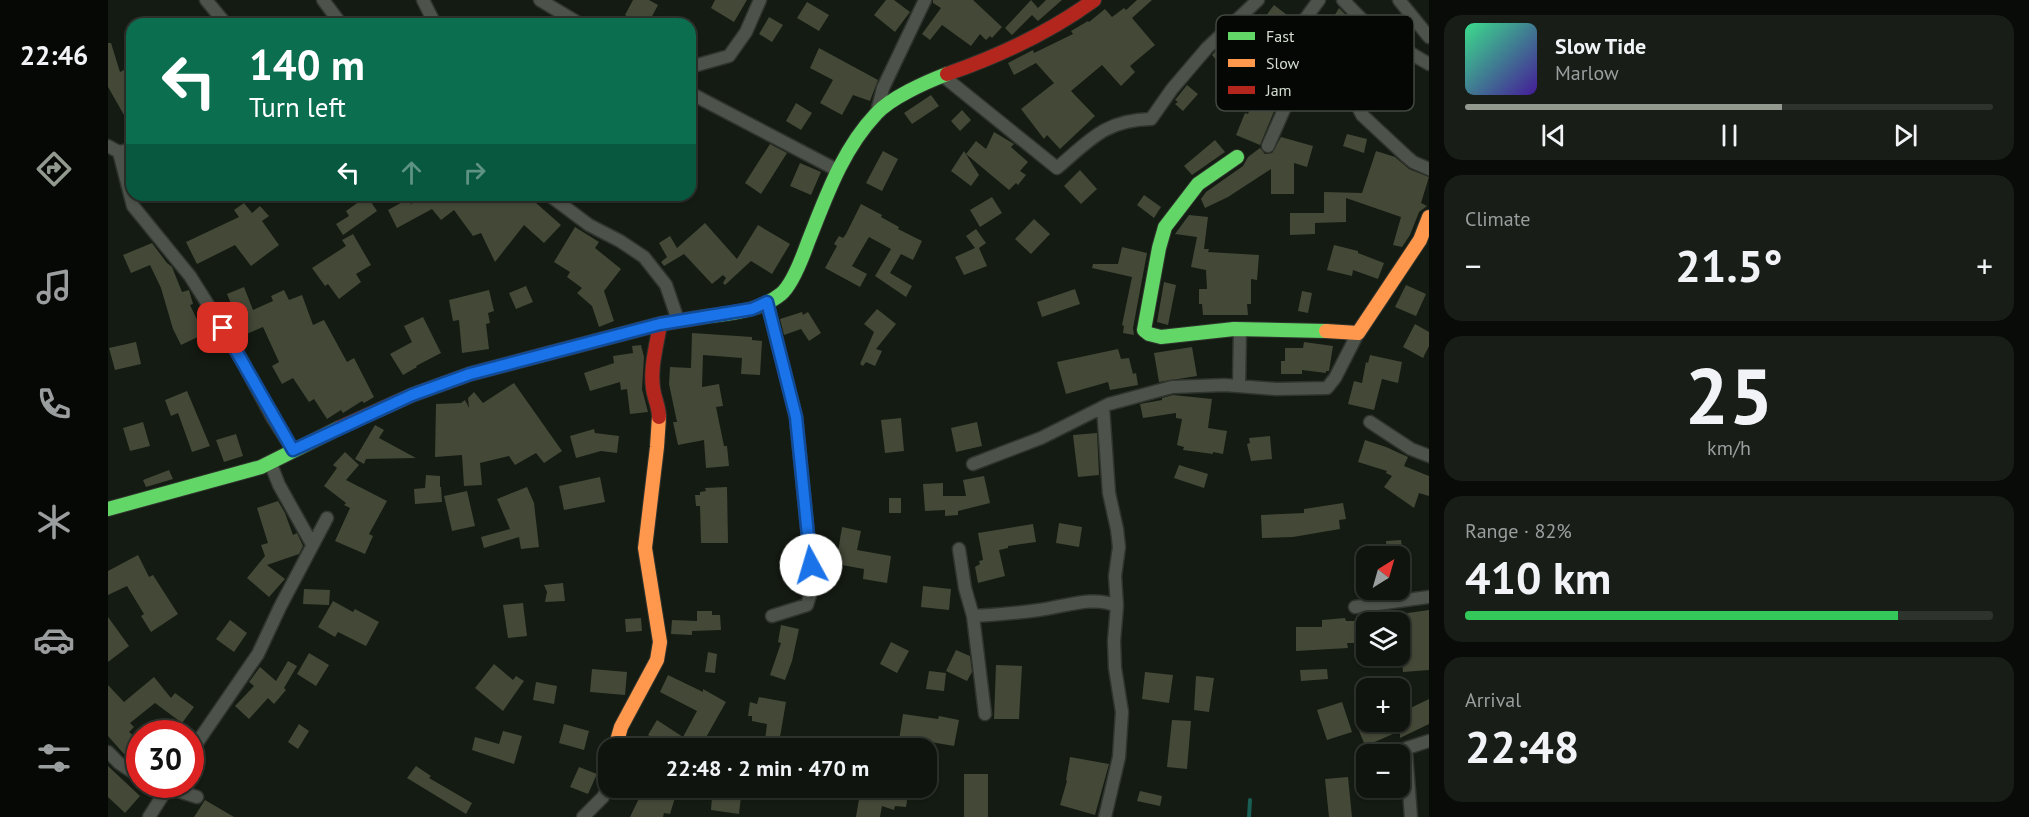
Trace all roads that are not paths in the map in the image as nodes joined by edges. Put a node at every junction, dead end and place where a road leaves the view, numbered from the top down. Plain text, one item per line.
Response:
1 (206, 0) edge
2 (323, 0) edge
3 (423, 0) edge
4 (540, 0) edge
5 (760, 0) edge
6 (925, 0) edge
7 (1094, 0) edge
8 (1258, 0) edge
9 (1319, 0) edge
10 (1343, 0) edge
11 (1399, 0) edge
12 (1242, 15) edge
13 (1309, 15) edge
14 (1358, 15) edge
15 (1411, 15) edge
16 (221, 18) edge
17 (336, 18) edge
18 (432, 18) edge
19 (570, 18) edge
20 (1414, 18) edge
21 (1429, 37) edge
22 (1216, 40) edge
23 (1414, 55) edge
24 (1429, 64) edge
25 (696, 66) edge
26 (943, 76) junction
27 (696, 96) edge
28 (1284, 111) edge
29 (1360, 111) edge
30 (877, 112) junction
31 (1269, 146) dead end
32 (113, 149) edge
33 (1237, 157) dead end
34 (1429, 169) edge
35 (837, 170) junction
36 (126, 186) edge
37 (131, 201) edge
38 (557, 201) edge
39 (1429, 217) edge
40 (767, 302) junction
41 (678, 320) junction
42 (660, 324) junction
43 (1240, 329) junction
44 (1358, 333) junction
45 (1239, 386) junction
46 (1103, 406) junction
47 (1370, 422) dead end
48 (293, 450) junction
49 (1429, 456) edge
50 (270, 462) junction
51 (973, 464) dead end
52 (108, 509) edge
53 (327, 518) dead end
54 (312, 544) junction
55 (958, 549) dead end
56 (1429, 597) edge
57 (1117, 606) junction
58 (1355, 608) dead end
59 (772, 616) dead end
60 (973, 616) junction
61 (986, 714) dead end
62 (204, 733) edge
63 (618, 738) edge
64 (1429, 741) edge
65 (108, 752) edge
66 (126, 768) edge
67 (158, 798) edge
68 (602, 798) edge
69 (149, 817) edge
70 (583, 817) edge
71 (1105, 817) edge
72 (1411, 817) edge

1 - 16 street
2 - 17 street
3 - 18 street
4 - 19 street
5 - 25 street
6 - 30 street
7 - 26 street
8 - 12 street
9 - 13 street
10 - 14 street
11 - 15 street
20 - 21 street
22 - 26 street
23 - 24 street
26 - 30 street
27 - 35 street
28 - 31 street
29 - 34 street
30 - 35 street
32 - 36 street
33 - 43 street
35 - 40 street
37 - 48 street
38 - 41 street
39 - 44 street
40 - 41 street
40 - 59 street
41 - 42 street
42 - 48 street
42 - 63 street
43 - 44 street
43 - 45 street
44 - 45 street
45 - 46 street
46 - 51 street
46 - 57 street
47 - 49 street
48 - 50 street
50 - 52 street
50 - 54 street
53 - 54 street
54 - 62 street
55 - 60 street
56 - 58 street
57 - 60 street
57 - 71 street
60 - 61 street
64 - 72 street
65 - 66 street
67 - 69 street
68 - 70 street

